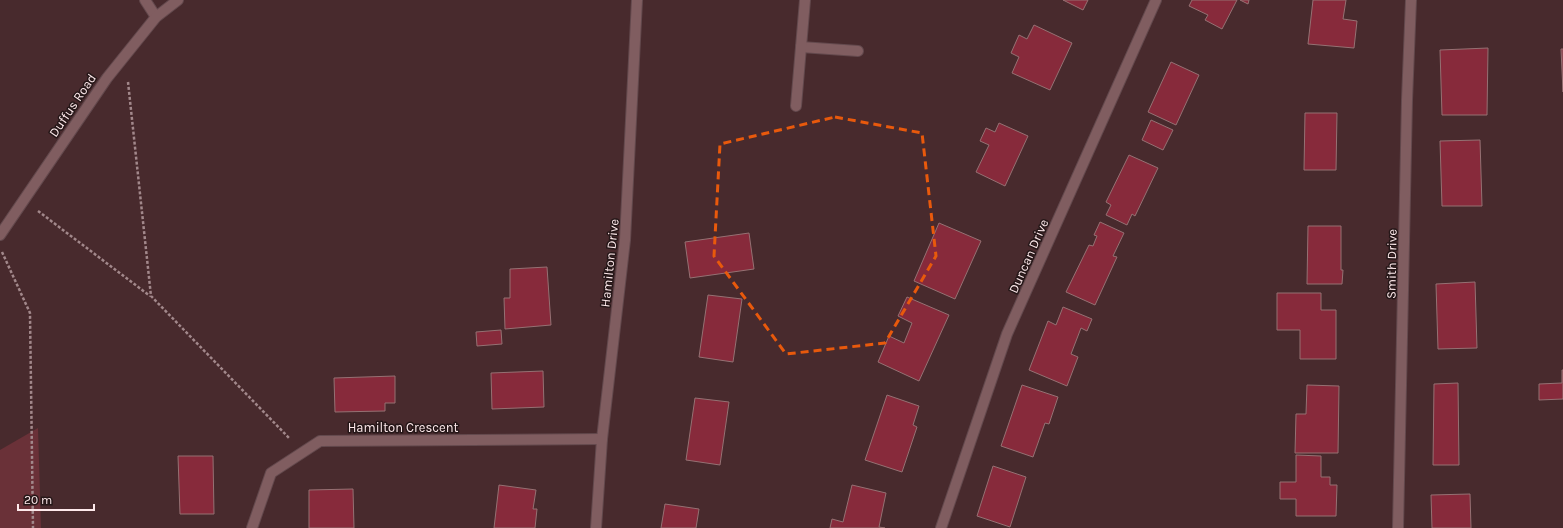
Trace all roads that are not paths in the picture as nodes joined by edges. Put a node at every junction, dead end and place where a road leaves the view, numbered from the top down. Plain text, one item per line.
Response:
1 (146, 0) edge
2 (178, 0) edge
3 (637, 0) edge
4 (805, 0) edge
5 (1156, 0) edge
6 (1411, 0) edge
7 (156, 16) junction
8 (801, 47) junction
9 (858, 51) dead end
10 (796, 106) dead end
11 (0, 235) edge
12 (602, 439) junction
13 (252, 528) edge
14 (596, 528) edge
15 (941, 528) edge
16 (1398, 528) edge

1 - 7 street
2 - 7 street, Duffus Road
3 - 12 street, Hamilton Drive
4 - 8 street
5 - 15 street, Duncan Drive
6 - 16 street, Smith Drive
7 - 11 street, Duffus Road
8 - 9 street
8 - 10 street
12 - 13 street, Hamilton Crescent
12 - 14 street, Hamilton Drive

